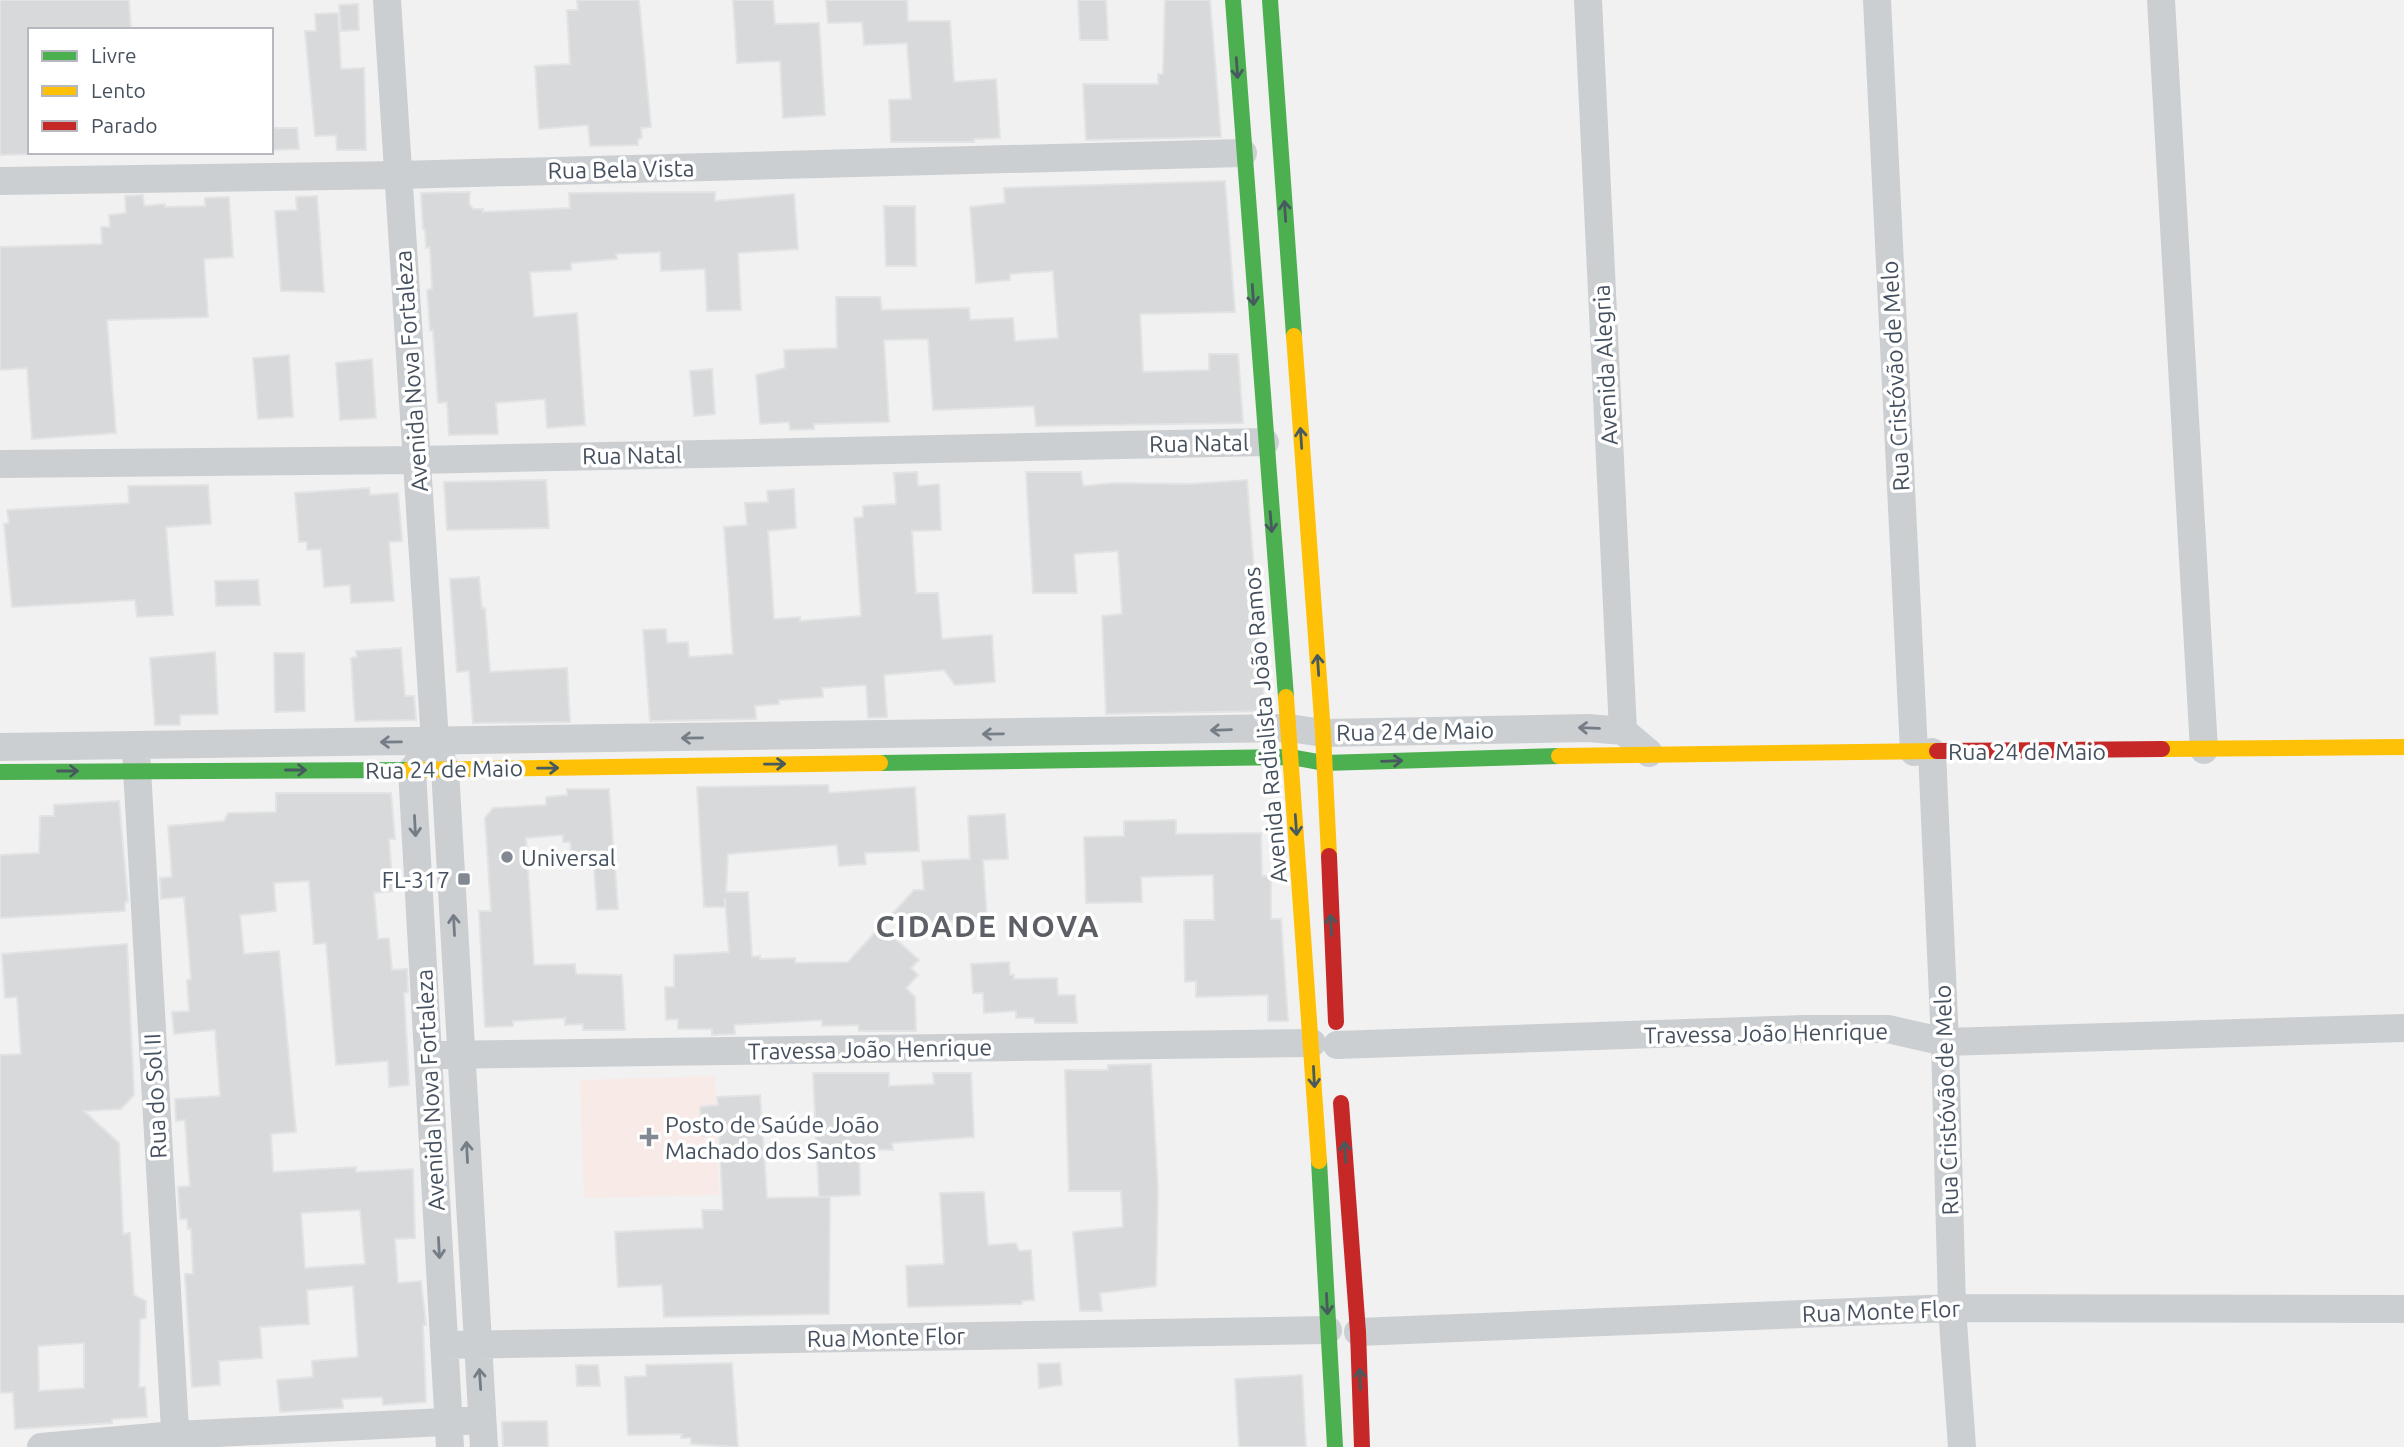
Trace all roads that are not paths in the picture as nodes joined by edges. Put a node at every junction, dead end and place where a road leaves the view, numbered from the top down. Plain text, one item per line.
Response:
1 (387, 0) edge
2 (1233, 0) edge
3 (1270, 0) edge
4 (1588, 0) edge
5 (1877, 0) edge
6 (2161, 0) edge
7 (1242, 153) junction
8 (398, 175) junction
9 (0, 181) edge
10 (1265, 442) junction
11 (418, 460) junction
12 (0, 464) edge
13 (1289, 728) junction
14 (1623, 731) junction
15 (1323, 733) junction
16 (435, 741) junction
17 (1173, 745) junction
18 (0, 747) edge
19 (2404, 747) edge
20 (2204, 750) junction
21 (1923, 752) junction
22 (628, 753) junction
23 (1649, 753) junction
24 (1291, 757) junction
25 (136, 758) junction
26 (1324, 763) junction
27 (445, 769) junction
28 (412, 770) junction
29 (0, 772) edge
30 (2404, 1028) edge
31 (1945, 1042) junction
32 (1329, 1049) junction
33 (428, 1055) junction
34 (462, 1055) junction
35 (1340, 1086) dead end
36 (1952, 1308) junction
37 (2404, 1309) edge
38 (1328, 1330) junction
39 (1358, 1332) junction
40 (477, 1344) junction
41 (444, 1345) junction
42 (449, 1434) edge
43 (483, 1434) edge
44 (175, 1441) edge
45 (41, 1447) edge
46 (1335, 1447) edge
47 (1362, 1447) edge
48 (1962, 1447) edge

1 - 8 street, Avenida Nova Fortaleza
2 -> 7 main road, Avenida Radialista João Ramos
15 -> 3 main road, Avenida Radialista João Ramos
4 - 14 street, Avenida Alegria
5 - 21 street, Rua Cristóvão de Melo
6 - 20 street
7 - 8 street, Rua Bela Vista
7 -> 10 main road, Avenida Radialista João Ramos
8 - 9 street, Rua Bela Vista
8 - 11 street, Avenida Nova Fortaleza
10 - 11 street, Rua Natal
10 -> 13 main road, Avenida Radialista João Ramos
11 - 12 street, Rua Natal
11 - 16 street, Avenida Nova Fortaleza
13 - 15 street, Rua 24 de Maio
13 -> 17 street, Rua 24 de Maio
13 - 24 main road, Avenida Radialista João Ramos
14 -> 15 street, Rua 24 de Maio
14 - 23 street
15 - 26 main road, Avenida Radialista João Ramos
16 - 22 street, Rua 24 de Maio
16 -> 25 street, Rua 24 de Maio
16 - 27 street, Avenida Nova Fortaleza
16 - 28 street
17 - 22 street, Rua 24 de Maio
17 - 24 main road, Rua 24 de Maio
18 - 25 street, Rua 24 de Maio
19 - 20 main road, Rua 24 de Maio
20 - 21 main road, Rua 24 de Maio
21 - 23 main road, Rua 24 de Maio
21 - 31 street, Rua Cristóvão de Melo
27 -> 22 main road, Rua 24 de Maio
26 -> 23 main road, Rua 24 de Maio
24 - 26 main road, Rua 24 de Maio
24 -> 32 main road, Avenida Radialista João Ramos
25 -> 28 main road, Rua 24 de Maio
29 -> 25 main road, Rua 24 de Maio
25 - 44 street, Rua do Sol II
32 -> 26 main road, Avenida Radialista João Ramos
27 - 28 main road, Rua 24 de Maio
34 -> 27 street, Avenida Nova Fortaleza
28 -> 33 street, Avenida Nova Fortaleza
30 - 31 street, Travessa João Henrique
31 - 32 street, Travessa João Henrique
31 - 36 street, Rua Cristóvão de Melo
32 - 34 street, Travessa João Henrique
32 -> 38 main road, Avenida Radialista João Ramos
33 - 34 street, Travessa João Henrique
33 -> 41 street, Avenida Nova Fortaleza
40 -> 34 street, Avenida Nova Fortaleza
39 -> 35 main road
36 - 37 street, Rua Monte Flor
36 - 39 street, Rua Monte Flor
36 - 48 street, Rua Cristóvão de Melo
38 - 40 street, Rua Monte Flor
38 - 46 main road, Avenida Radialista João Ramos
47 -> 39 main road
40 - 41 street, Rua Monte Flor
43 -> 40 street, Avenida Nova Fortaleza
41 - 42 street, Avenida Nova Fortaleza
42 - 43 street
42 - 44 street
44 - 45 street

